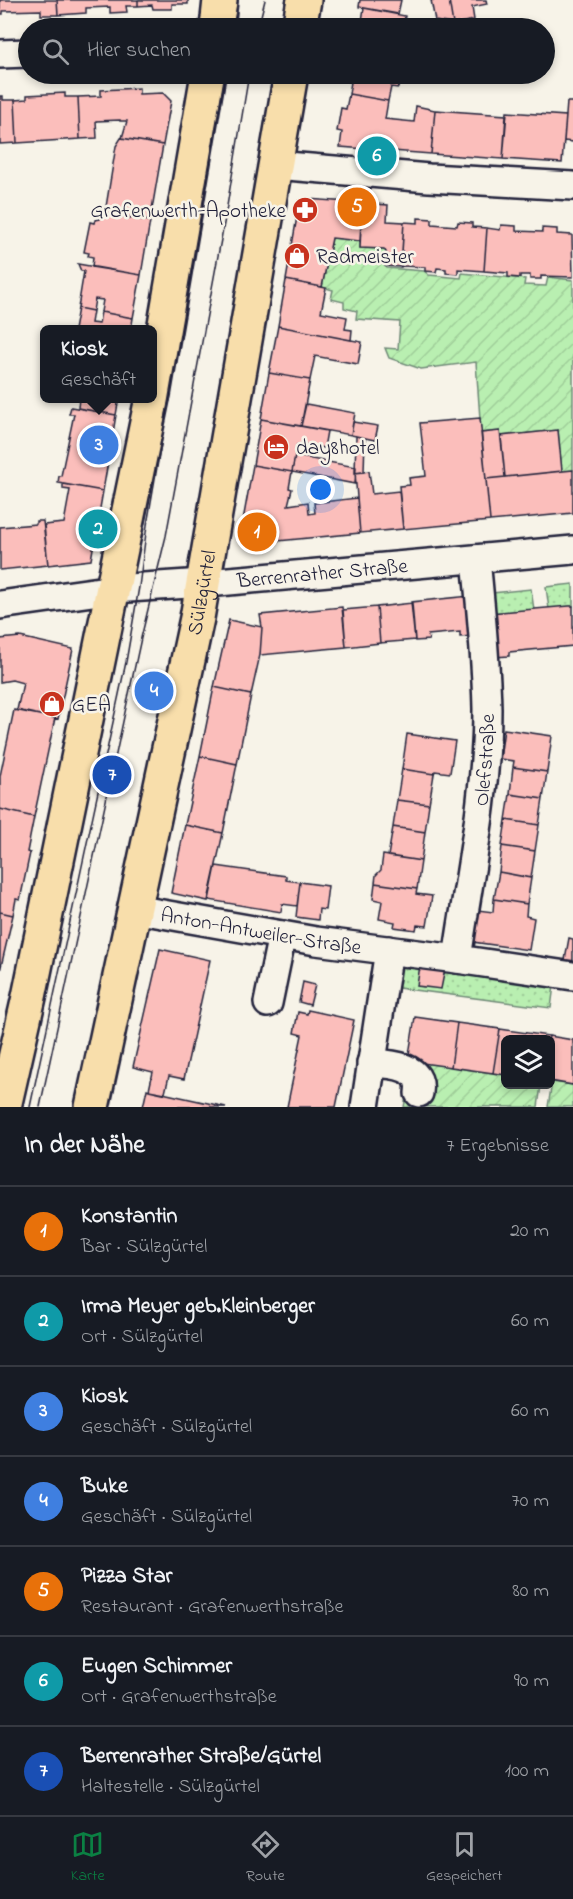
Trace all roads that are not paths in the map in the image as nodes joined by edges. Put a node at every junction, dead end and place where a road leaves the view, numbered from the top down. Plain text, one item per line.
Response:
1 (304, 0) edge
2 (301, 18) edge
3 (18, 53) edge
4 (0, 54) edge
5 (206, 84) edge
6 (289, 84) edge
7 (275, 165) junction
8 (573, 186) edge
9 (157, 371) edge
10 (151, 403) edge
11 (573, 550) edge
12 (476, 559) junction
13 (203, 583) junction
14 (114, 589) junction
15 (0, 605) edge
16 (134, 909) junction
17 (282, 935) junction
18 (389, 950) junction
19 (457, 958) junction
20 (573, 976) edge
21 (268, 1003) dead end
22 (371, 1063) junction
23 (419, 1093) dead end
24 (4, 1107) edge
25 (93, 1107) edge
26 (365, 1107) edge

1 - 2 main road
3 - 4 street
5 - 9 main road
6 - 7 main road, Sülzgürtel
7 - 8 street
7 - 13 main road, Sülzgürtel
10 - 14 main road
11 - 12 street, Berrenrather Straße
12 - 13 street, Berrenrather Straße
12 - 19 street, Olefstraße
13 - 14 street, Berrenrather Straße
13 - 16 main road, Sülzgürtel
14 - 15 street, Berrenrather Straße
14 - 24 main road
16 - 17 street, Anton-Antweiler-Straße
16 - 25 main road, Sülzgürtel
17 - 18 street, Anton-Antweiler-Straße
17 - 21 street
18 - 19 street, Anton-Antweiler-Straße
18 - 22 street, Anton-Antweiler-Straße
19 - 20 street, Anton-Antweiler-Straße
22 - 23 street
22 - 26 street, Anton-Antweiler-Straße

